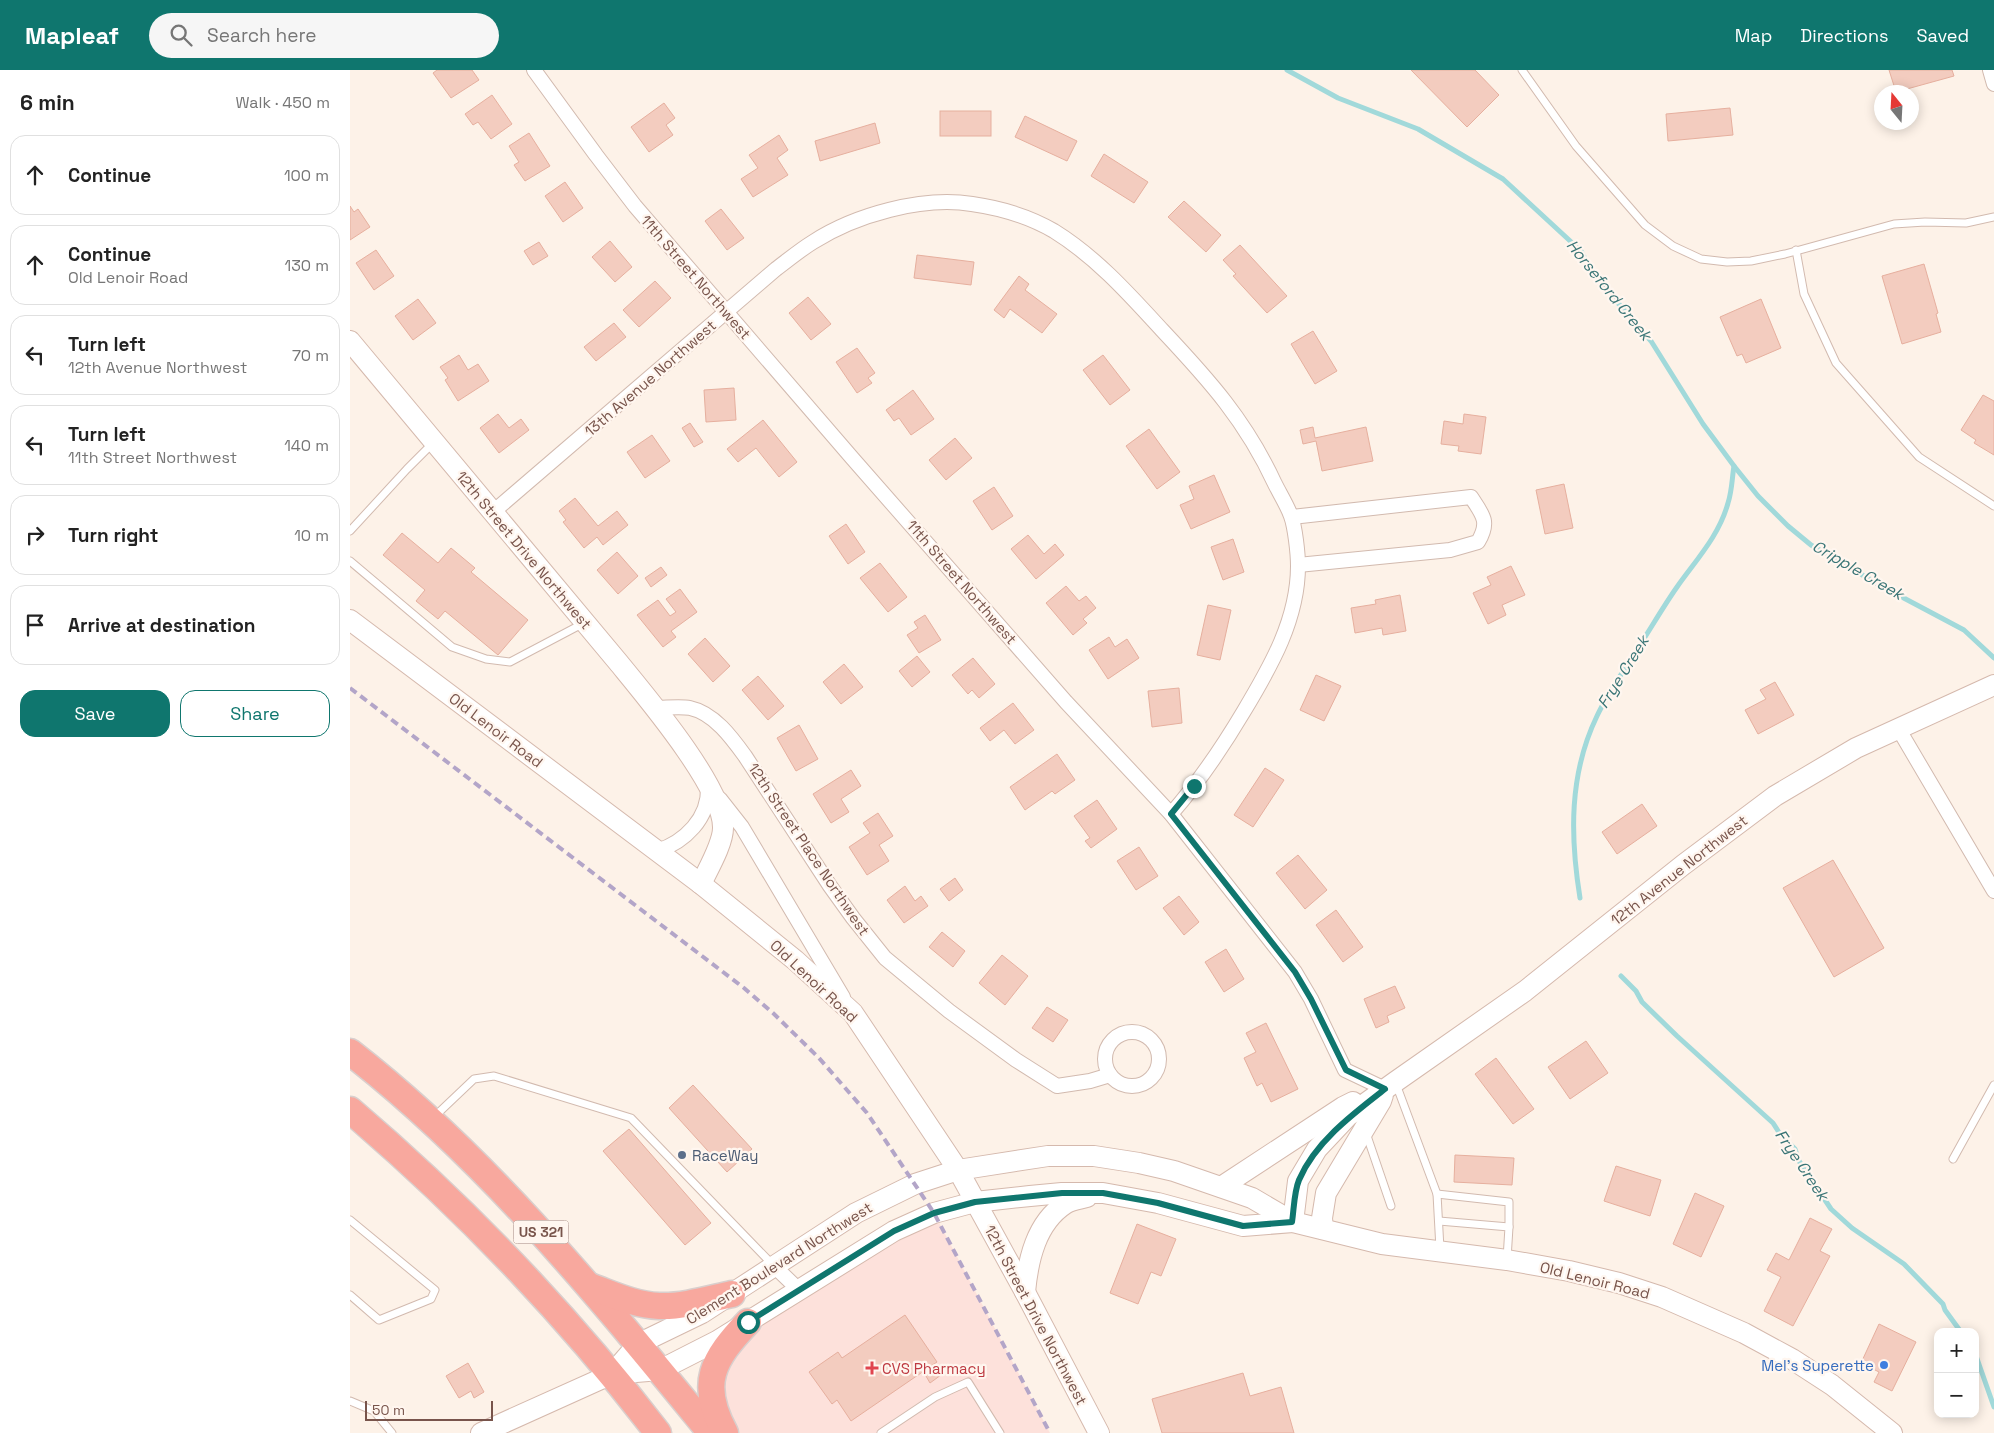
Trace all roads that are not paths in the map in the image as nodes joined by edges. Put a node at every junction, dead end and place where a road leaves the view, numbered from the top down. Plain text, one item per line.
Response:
1 (1522, 70) edge
2 (1990, 70) edge
3 (538, 71) edge
4 (1994, 84) edge
5 (1994, 217) edge
6 (1796, 250) junction
7 (727, 312) junction
8 (350, 341) edge
9 (433, 443) junction
10 (1994, 506) edge
11 (493, 512) junction
12 (1292, 517) junction
13 (350, 531) edge
14 (350, 561) edge
15 (1298, 565) junction
16 (350, 620) edge
17 (585, 622) junction
18 (1994, 685) edge
19 (655, 708) junction
20 (1898, 728) junction
21 (699, 770) junction
22 (1171, 814) junction
23 (658, 851) junction
24 (701, 884) junction
25 (1994, 891) edge
26 (853, 1013) junction
27 (350, 1052) edge
28 (1110, 1075) dead end
29 (1390, 1085) junction
30 (1994, 1085) edge
31 (350, 1110) edge
32 (430, 1121) junction
33 (1364, 1128) junction
34 (1953, 1159) dead end
35 (958, 1170) junction
36 (1221, 1187) junction
37 (1103, 1193) junction
38 (1437, 1194) junction
39 (975, 1202) junction
40 (1391, 1206) dead end
41 (350, 1220) edge
42 (1439, 1221) junction
43 (1292, 1222) junction
44 (1509, 1227) junction
45 (1323, 1229) junction
46 (1440, 1253) junction
47 (1507, 1260) junction
48 (774, 1266) junction
49 (590, 1286) junction
50 (799, 1290) junction
51 (1025, 1292) junction
52 (732, 1294) junction
53 (350, 1295) edge
54 (748, 1322) junction
55 (638, 1344) junction
56 (660, 1370) junction
57 (612, 1374) junction
58 (350, 1401) edge
59 (392, 1433) edge
60 (481, 1433) edge
61 (658, 1433) edge
62 (711, 1433) edge
63 (725, 1433) edge
64 (881, 1433) edge
65 (1000, 1433) edge
66 (1099, 1433) edge
67 (1892, 1433) edge

1 - 6 lane
2 - 4 street
3 - 7 street, 11th Street Northwest
5 - 6 lane
6 - 10 lane
7 - 11 street, 13th Avenue Northwest
7 - 12 street, 13th Avenue Northwest
7 - 22 street, 11th Street Northwest
8 - 9 main road, 12th Street Drive Northwest
9 - 11 main road, 12th Street Drive Northwest
9 - 13 lane
11 - 17 main road, 12th Street Drive Northwest
12 - 15 street
12 - 15 street
14 - 17 lane
15 - 22 street
16 - 23 main road, Old Lenoir Road
17 - 19 main road, 12th Street Drive Northwest
18 - 20 main road, 12th Avenue Northwest
19 - 21 main road, 12th Street Drive Northwest
19 - 28 street, 12th Street Place Northwest
20 - 25 street
20 - 29 main road, 12th Avenue Northwest
21 - 23 street
21 - 24 main road
21 - 26 street, 12th Street Drive Northwest
22 - 29 street, 11th Street Northwest
23 - 24 main road, Old Lenoir Road
24 - 26 main road, Old Lenoir Road
26 - 35 main road, Old Lenoir Road
27 - 32 highway, US 321
29 - 33 main road, 12th Avenue Northwest
29 - 36 main road, 12th Avenue Northwest
29 - 38 lane
29 - 43 main road, 12th Avenue Northwest
30 - 34 lane
31 - 57 highway, US 321
32 - 48 lane
32 - 49 highway, US 321
33 - 40 lane
33 - 45 main road, 12th Avenue Northwest
35 - 36 main road, Old Lenoir Road
35 - 39 main road, 12th Street Drive Northwest
35 - 48 main road, Clement Boulevard Northwest
36 - 43 main road, Old Lenoir Road
37 - 39 main road, Old Lenoir Road
37 - 43 main road, Old Lenoir Road
37 - 51 main road
38 - 42 lane
38 - 44 lane
39 - 50 main road, Clement Boulevard Northwest
39 - 51 main road, 12th Street Drive Northwest
41 - 53 lane
42 - 44 lane
42 - 46 lane
43 - 45 main road, Old Lenoir Road
44 - 47 lane
45 - 46 main road, Old Lenoir Road
46 - 47 main road, Old Lenoir Road
47 - 67 main road, Old Lenoir Road
48 - 50 street
48 - 52 main road, Clement Boulevard Northwest
49 - 52 highway
49 - 55 highway, US 321
50 - 54 main road, Clement Boulevard Northwest
51 - 66 main road, 12th Street Drive Northwest
52 - 55 main road, Clement Boulevard Northwest
54 - 56 main road, Clement Boulevard Northwest
54 - 63 highway
55 - 56 highway, US 321
55 - 57 main road, Clement Boulevard Northwest
56 - 57 main road, Clement Boulevard Northwest
56 - 62 highway, US 321
57 - 60 main road, Clement Boulevard Northwest
57 - 61 highway, US 321
58 - 59 lane
64 - 65 lane

